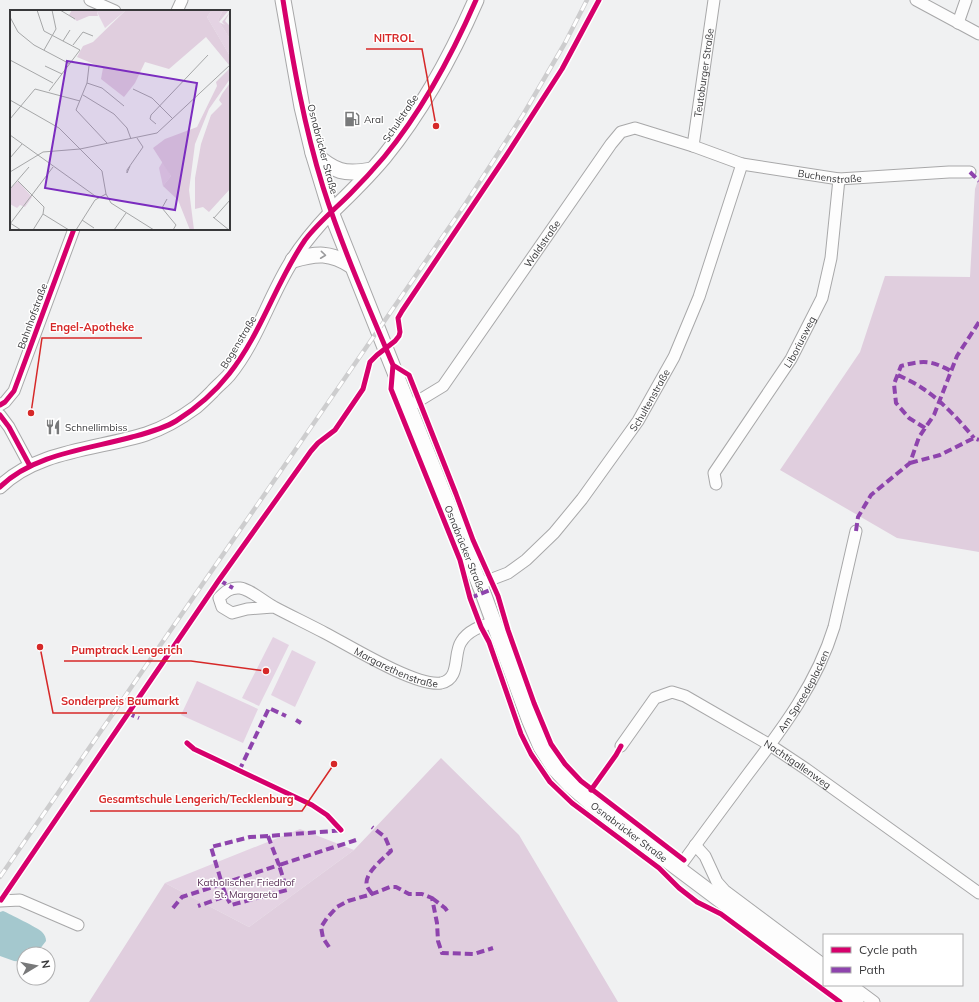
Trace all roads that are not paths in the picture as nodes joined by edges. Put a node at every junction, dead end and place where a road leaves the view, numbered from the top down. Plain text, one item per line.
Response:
1 (90, 0) edge
2 (182, 0) edge
3 (283, 0) edge
4 (476, 0) edge
5 (714, 0) edge
6 (916, 0) edge
7 (966, 0) edge
8 (113, 10) edge
9 (177, 10) edge
10 (958, 23) junction
11 (979, 34) edge
12 (693, 146) junction
13 (313, 153) junction
14 (742, 164) junction
15 (372, 170) junction
16 (970, 172) dead end
17 (839, 179) junction
18 (332, 212) junction
19 (74, 230) edge
20 (293, 260) junction
21 (352, 266) junction
22 (0, 405) edge
23 (410, 406) junction
24 (0, 415) edge
25 (30, 466) junction
26 (716, 484) dead end
27 (0, 487) edge
28 (856, 531) dead end
29 (479, 584) junction
30 (273, 607) dead end
31 (494, 622) junction
32 (770, 745) junction
33 (621, 746) dead end
34 (695, 845) junction
35 (678, 869) junction
36 (979, 893) edge
37 (0, 901) edge
38 (78, 925) dead end
39 (823, 964) edge
40 (823, 977) edge
41 (834, 986) edge
42 (852, 986) edge
43 (856, 1002) edge
44 (874, 1002) edge

1 - 8 street
2 - 9 street
3 - 13 main road, Osnabrücker Straße
4 - 15 main road, Schulstraße
5 - 12 street, Teutoburger Straße
6 - 10 street
7 - 10 street
10 - 11 street
12 - 14 street, Buchenstraße
12 - 23 street, Waldstraße
13 - 15 main road
13 - 18 main road, Osnabrücker Straße
14 - 17 street, Buchenstraße
14 - 29 street, Schultenstraße
15 - 18 main road, Schulstraße
16 - 17 street, Buchenstraße
17 - 26 street, Liboriusweg
18 - 20 street, Bogenstraße
18 - 21 main road, Osnabrücker Straße
19 - 22 street, Bahnhofstraße
20 -> 21 main road
20 - 25 street, Bogenstraße
21 - 23 main road, Osnabrücker Straße
23 - 29 main road, Osnabrücker Straße
24 - 25 street
25 - 27 street
28 - 32 street, Am Spreedeplacken
29 - 31 main road, Osnabrücker Straße
30 - 31 street, Margarethenstraße
31 - 35 main road, Osnabrücker Straße
32 - 33 street, Nachtigallenweg
32 - 34 street, Am Spreedeplacken
32 - 36 street, Nachtigallenweg
34 - 35 street, Am Spreedeplacken
34 - 39 street
35 - 40 main road, Osnabrücker Straße
37 - 38 street
41 - 43 main road
42 - 44 street

